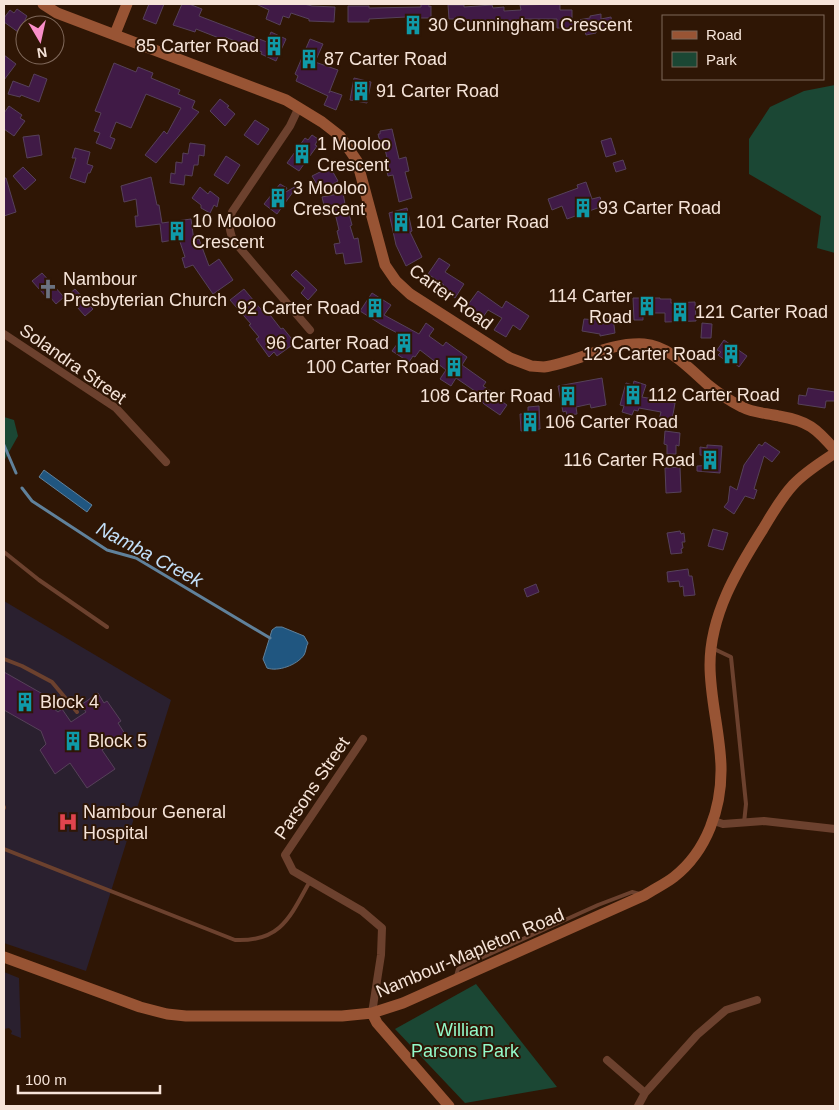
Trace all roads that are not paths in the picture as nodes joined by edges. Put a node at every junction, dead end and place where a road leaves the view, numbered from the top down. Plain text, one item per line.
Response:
1 (43, 4) edge
2 (127, 4) edge
3 (115, 34) junction
4 (299, 107) junction
5 (310, 330) dead end
6 (4, 334) edge
7 (835, 452) edge
8 (166, 462) dead end
9 (4, 552) edge
10 (108, 626) dead end
11 (711, 646) junction
12 (4, 659) edge
13 (77, 712) dead end
14 (364, 739) dead end
15 (714, 821) junction
16 (744, 823) junction
17 (835, 830) edge
18 (4, 849) edge
19 (310, 881) junction
20 (4, 957) edge
21 (757, 1000) dead end
22 (372, 1013) junction
23 (607, 1060) dead end
24 (645, 1093) junction
25 (449, 1106) edge
26 (638, 1106) edge

1 - 3 main road, Carter Road
2 - 3 main road
3 - 4 main road, Carter Road
4 - 5 street
4 - 7 main road, Carter Road
6 - 8 street, Solandra Street
7 - 11 main road, Nambour-Mapleton Road
9 - 10 lane
11 - 15 main road, Nambour-Mapleton Road
11 - 16 lane
12 - 13 lane
14 - 19 street, Parsons Street
15 - 16 street
15 - 22 main road, Nambour-Mapleton Road
16 - 17 street
18 - 19 lane
19 - 22 street, Parsons Street
20 - 22 main road, Nambour-Mapleton Road
21 - 24 street
22 - 25 main road
23 - 24 street
24 - 26 street

